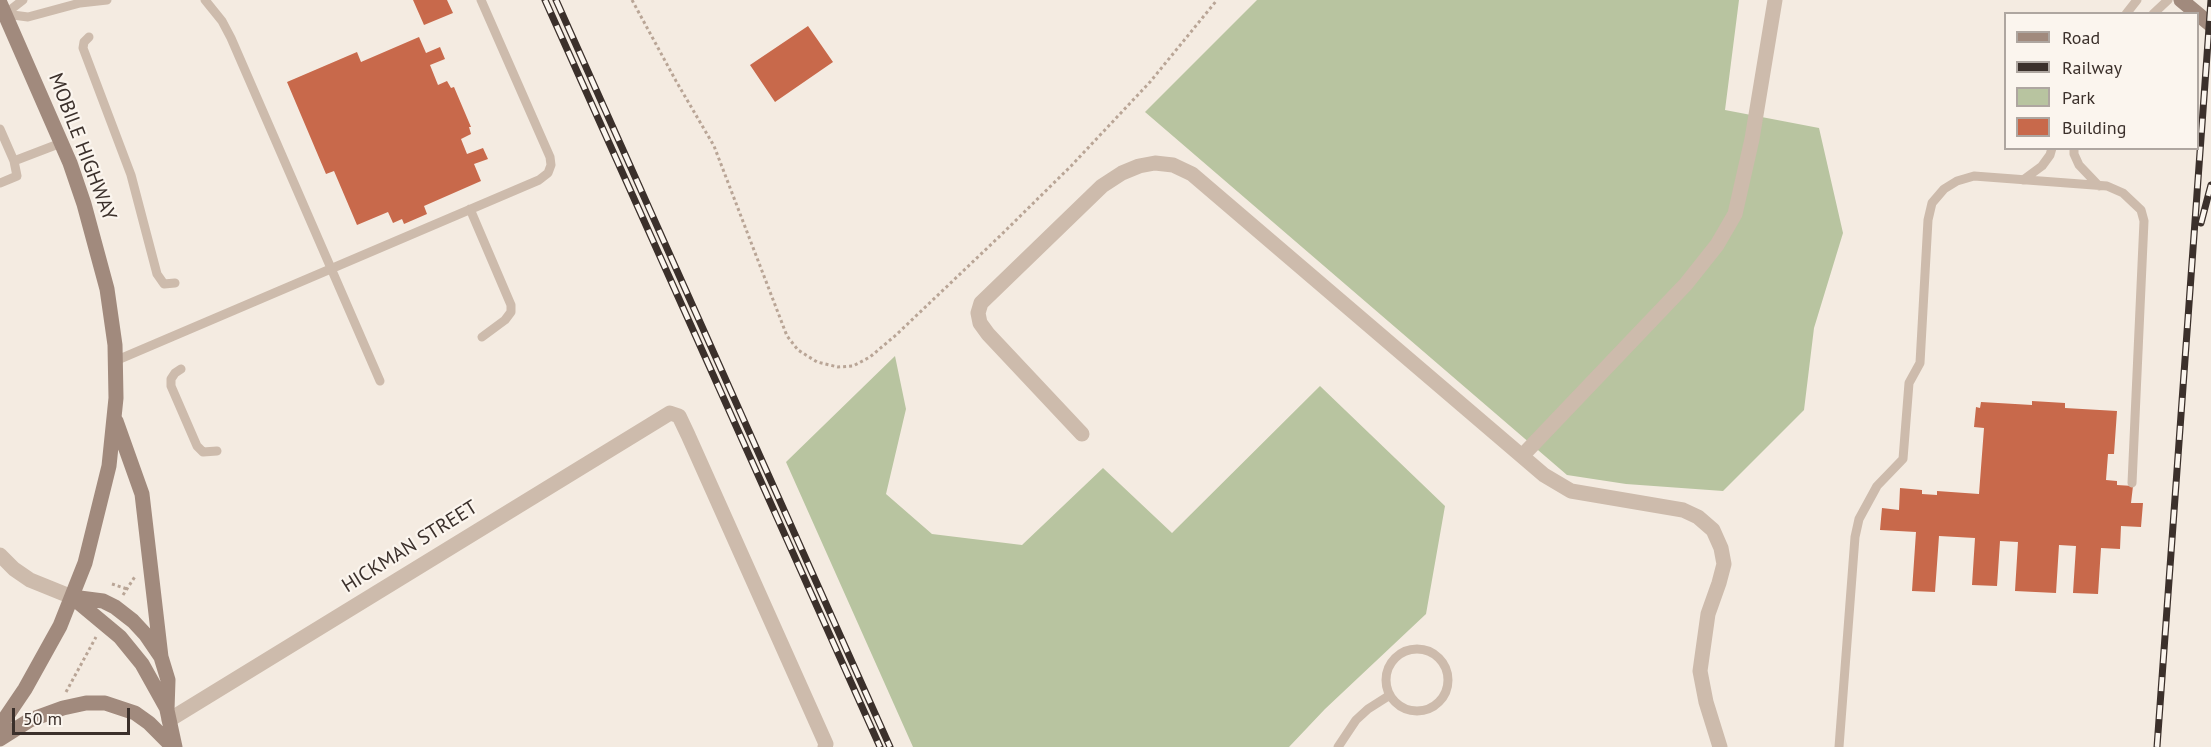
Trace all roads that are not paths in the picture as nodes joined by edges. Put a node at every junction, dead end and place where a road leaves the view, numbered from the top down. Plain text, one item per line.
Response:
1 (23, 0) edge
2 (107, 0) edge
3 (205, 0) edge
4 (482, 0) edge
5 (1775, 0) edge
6 (2138, 0) edge
7 (2168, 0) edge
8 (2181, 0) edge
9 (2, 10) edge
10 (2128, 12) edge
11 (2155, 12) edge
12 (2196, 12) edge
13 (2199, 14) edge
14 (2211, 24) edge
15 (89, 37) dead end
16 (0, 129) edge
17 (61, 143) junction
18 (2051, 150) edge
19 (2074, 150) edge
20 (14, 161) junction
21 (2023, 180) junction
22 (0, 183) edge
23 (2099, 186) junction
24 (470, 209) junction
25 (332, 269) junction
26 (175, 283) dead end
27 (482, 337) dead end
28 (115, 361) junction
29 (181, 369) dead end
30 (380, 381) dead end
31 (115, 418) junction
32 (1082, 434) dead end
33 (217, 451) dead end
34 (1522, 456) junction
35 (2132, 483) dead end
36 (0, 555) edge
37 (72, 597) junction
38 (161, 657) junction
39 (1390, 695) junction
40 (168, 715) junction
41 (0, 726) edge
42 (0, 739) edge
43 (174, 747) edge
44 (825, 747) edge
45 (1338, 747) edge
46 (1720, 747) edge
47 (1839, 747) edge

1 - 9 lane
2 - 9 lane
3 - 25 lane
4 - 24 lane
5 - 34 street
6 - 10 lane
7 - 11 lane
8 - 12 main road
9 - 17 main road, MOBILE HIGHWAY
13 - 14 main road
15 - 26 lane
16 - 20 lane
17 - 20 lane
17 - 28 main road, MOBILE HIGHWAY
18 - 21 lane
19 - 23 lane
20 - 22 lane
21 - 23 lane
21 - 47 lane
23 - 35 lane
24 - 25 lane
24 - 27 lane
25 - 28 lane
25 - 30 lane
28 - 31 main road, MOBILE HIGHWAY
29 - 33 lane
31 - 37 main road
31 - 38 main road
32 - 34 street
34 - 46 street
36 - 37 street
37 - 38 main road
37 - 40 main road
37 - 41 main road
38 - 40 main road
39 - 39 lane
39 - 45 lane
40 - 43 main road
40 - 44 street, HICKMAN STREET
42 - 43 main road

